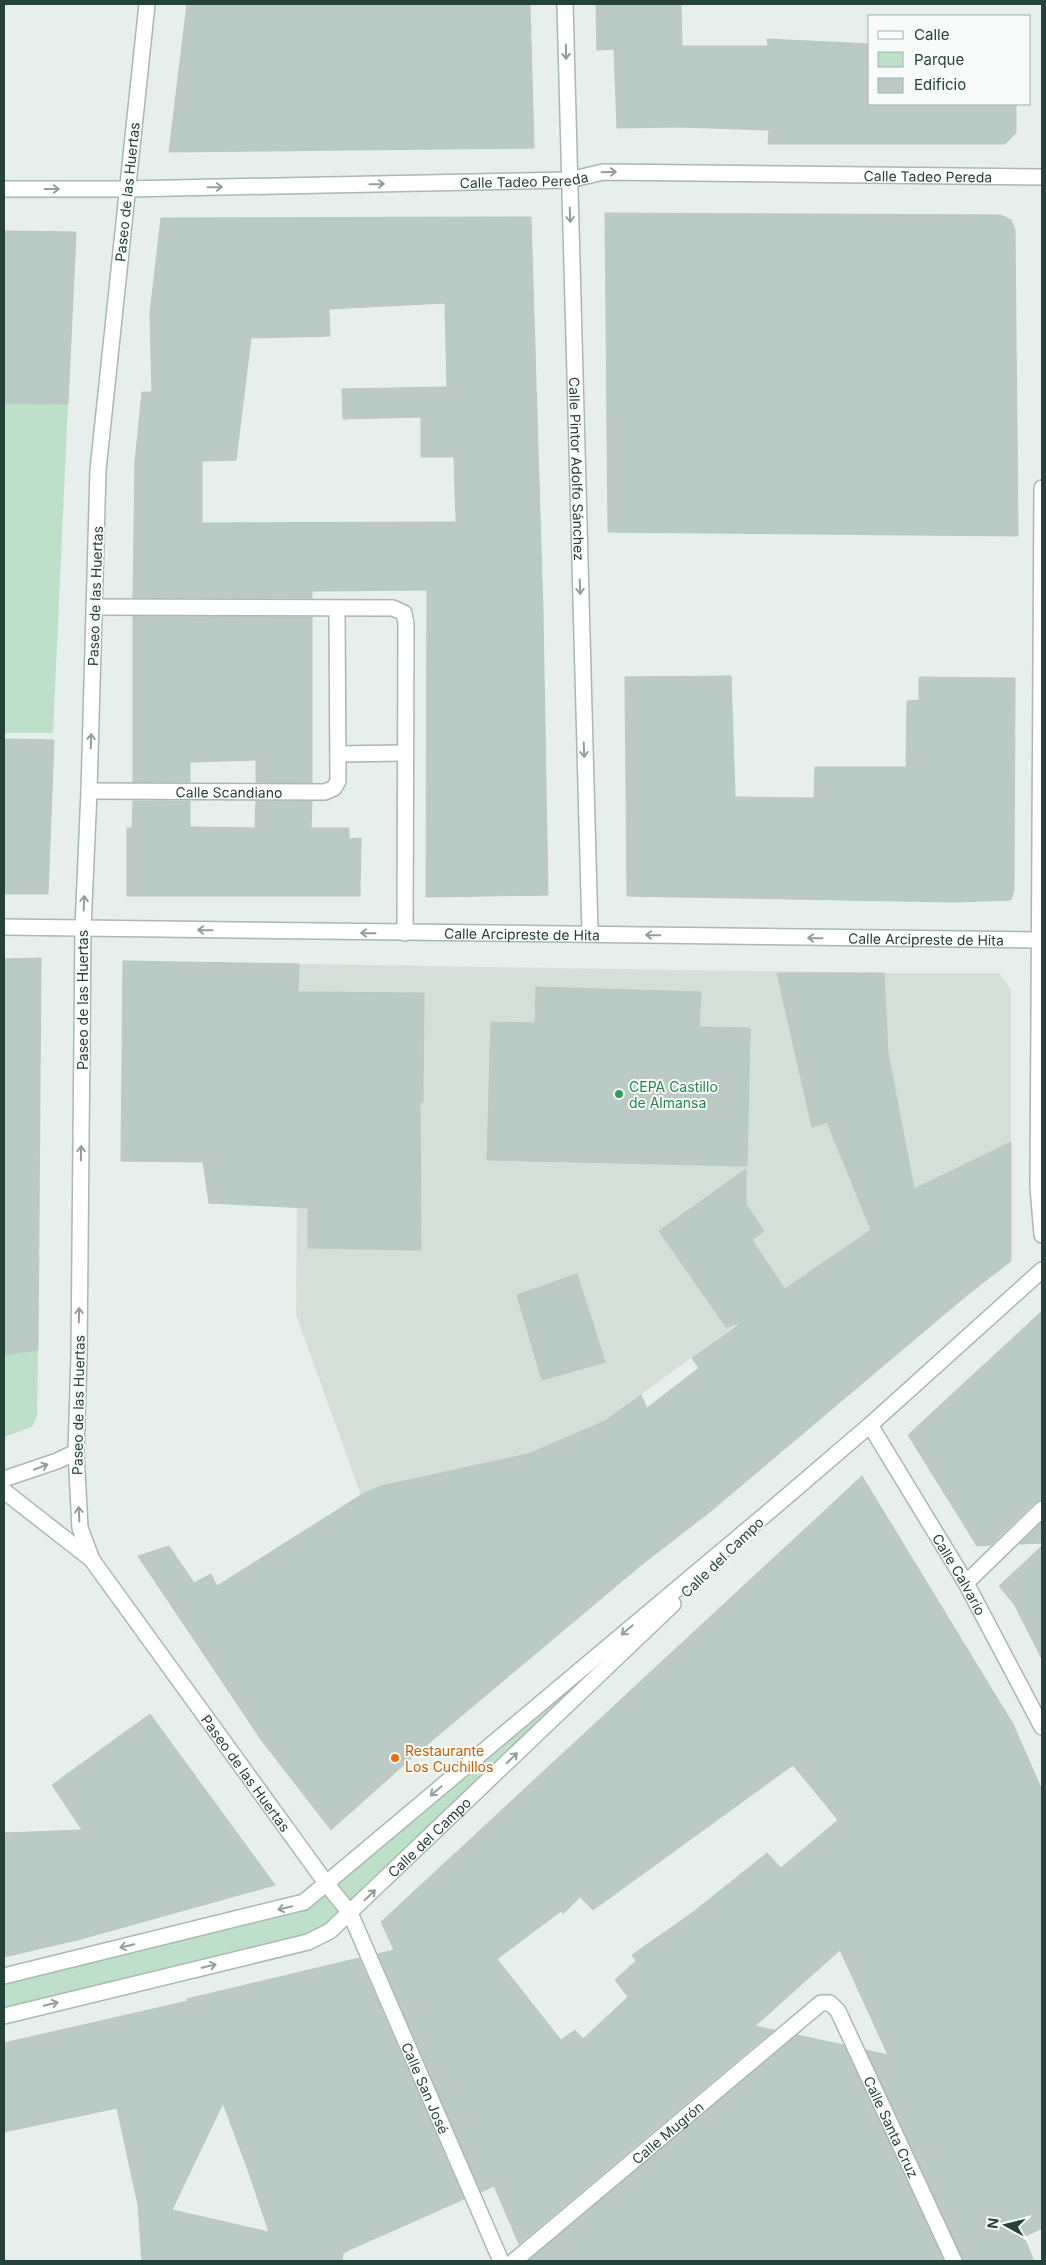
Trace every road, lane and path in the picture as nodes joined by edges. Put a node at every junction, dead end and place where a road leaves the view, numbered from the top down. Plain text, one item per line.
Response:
1 (147, 4) edge
2 (564, 4) edge
3 (1042, 176) edge
4 (569, 180) junction
5 (4, 189) edge
6 (126, 189) junction
7 (1042, 488) edge
8 (1042, 575) edge
9 (94, 608) junction
10 (337, 609) junction
11 (404, 753) junction
12 (338, 754) junction
13 (89, 792) junction
14 (4, 927) edge
15 (82, 928) junction
16 (590, 933) junction
17 (405, 934) junction
18 (1039, 940) junction
19 (1042, 1235) edge
20 (1042, 1270) edge
21 (870, 1425) junction
22 (76, 1452) junction
23 (4, 1480) edge
24 (4, 1491) edge
25 (772, 1509) junction
26 (1042, 1509) edge
27 (92, 1560) junction
28 (966, 1583) junction
29 (1042, 1728) edge
30 (326, 1883) junction
31 (350, 1914) junction
32 (4, 1976) edge
33 (821, 2003) joint
34 (4, 2016) edge
35 (501, 2261) edge
36 (514, 2261) edge
37 (954, 2261) edge

1 - 6 street, Paseo de las Huertas
2 -> 4 street, Calle Pintor Adolfo Sánchez
4 -> 3 street, Calle Tadeo Pereda
6 -> 4 street, Calle Tadeo Pereda
4 -> 16 street, Calle Pintor Adolfo Sánchez
5 -> 6 street, Calle Tadeo Pereda
6 - 9 street, Paseo de las Huertas
7 - 8 street
8 - 18 street
9 - 10 street
13 -> 9 street, Paseo de las Huertas
10 - 11 street
10 - 12 street, Calle Scandiano
11 - 12 street
11 - 17 street
12 - 13 street, Calle Scandiano
15 -> 13 street, Paseo de las Huertas
14 - 15 street, Calle Arcipreste de Hita
17 -> 15 street, Calle Arcipreste de Hita
22 -> 15 street, Paseo de las Huertas
16 - 17 street, Calle Arcipreste de Hita
18 -> 16 street, Calle Arcipreste de Hita
18 - 19 street
20 - 21 street, Calle del Campo
21 - 25 street, Calle del Campo
21 - 28 street, Calle Calvario
23 -> 22 street
27 -> 22 street, Paseo de las Huertas
24 - 27 street
25 -> 30 street, Calle del Campo
31 -> 25 street, Calle del Campo
26 - 28 street
27 - 30 street, Paseo de las Huertas
28 - 29 street, Calle Calvario
30 - 31 street, Paseo de las Huertas
30 -> 32 street, Calle del Campo
34 -> 31 street, Calle del Campo
31 - 35 street, Calle San José
33 - 36 street, Calle Mugrón
33 - 37 street, Calle Santa Cruz

